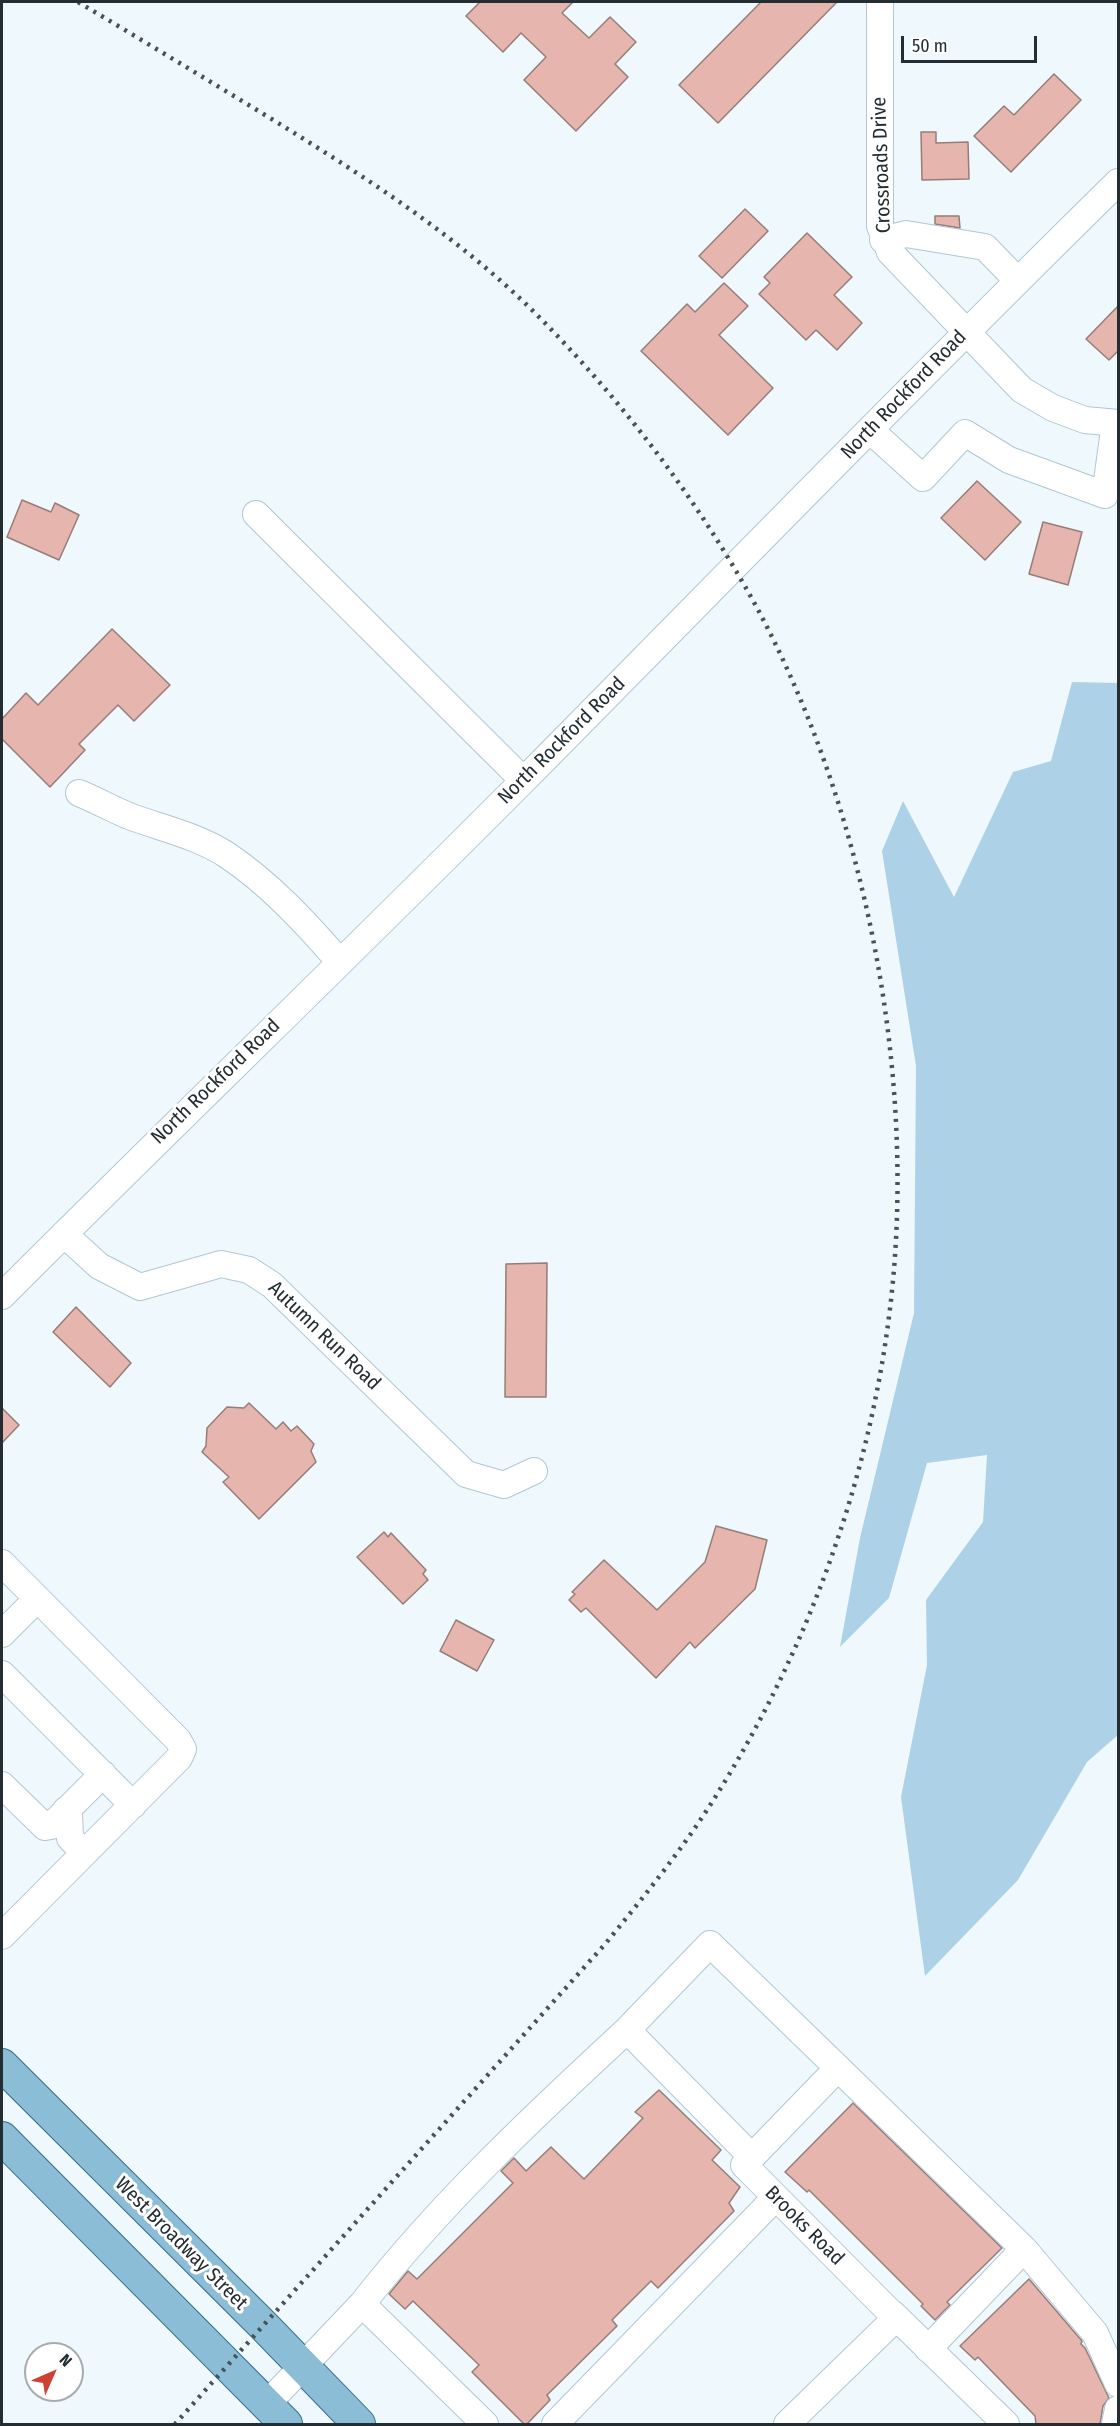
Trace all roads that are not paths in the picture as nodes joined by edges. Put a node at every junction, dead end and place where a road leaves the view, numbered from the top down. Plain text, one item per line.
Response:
1 (879, 2) edge
2 (1119, 182) edge
3 (883, 240) junction
4 (1018, 281) junction
5 (965, 332) junction
6 (1117, 423) edge
7 (871, 431) junction
8 (256, 514) dead end
9 (523, 780) junction
10 (79, 792) dead end
11 (339, 961) junction
12 (64, 1234) junction
13 (2, 1296) edge
14 (534, 1471) dead end
15 (2, 1563) edge
16 (37, 1599) junction
17 (2, 1634) edge
18 (2, 1674) edge
19 (103, 1774) junction
20 (2, 1785) edge
21 (133, 1805) junction
22 (66, 1810) junction
23 (84, 1853) junction
24 (2, 1936) edge
25 (627, 2030) junction
26 (2, 2065) edge
27 (838, 2068) junction
28 (2, 2138) edge
29 (752, 2157) junction
30 (775, 2198) junction
31 (1024, 2249) junction
32 (362, 2304) junction
33 (894, 2316) junction
34 (928, 2349) junction
35 (302, 2368) junction
36 (1119, 2384) edge
37 (1119, 2409) edge
38 (276, 2415) edge
39 (359, 2424) edge
40 (484, 2424) edge
41 (555, 2424) edge
42 (787, 2424) edge
43 (1006, 2424) edge
44 (1115, 2424) edge

1 - 3 street, Crossroads Drive
2 - 4 street, North Rockford Road
3 - 4 street
3 - 5 street, Crossroads Drive
4 - 5 street, North Rockford Road
5 - 6 street, Crossroads Drive
5 - 7 street, North Rockford Road
6 - 7 street
7 - 9 street, North Rockford Road
8 - 9 street
9 - 11 street, North Rockford Road
10 - 11 street
11 - 12 street, North Rockford Road
12 - 13 street, North Rockford Road
12 - 14 street, Autumn Run Road
15 - 16 street
16 - 17 street
16 - 21 street
18 - 19 street
19 - 21 street
19 - 22 street
20 - 22 street
21 - 23 street
22 - 23 street
23 - 24 street
25 - 27 street
25 - 29 street
25 - 32 street
26 - 35 main road, West Broadway Street
27 - 29 street
27 - 31 street
28 - 38 main road
29 - 30 street, Brooks Road
30 - 33 street, Brooks Road
30 - 41 street
31 - 34 street
31 - 36 street
32 - 35 street
32 - 40 street
33 - 34 street, Brooks Road
33 - 42 street
34 - 43 street, Brooks Road
35 - 38 street
35 - 39 main road, West Broadway Street
37 - 44 street

